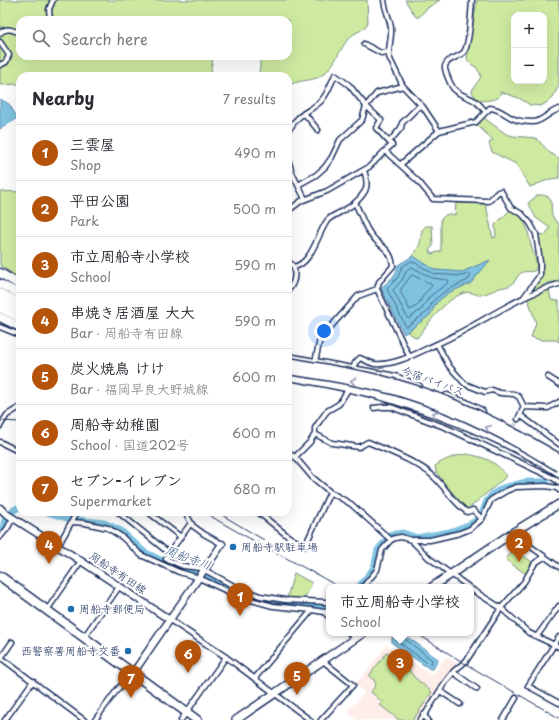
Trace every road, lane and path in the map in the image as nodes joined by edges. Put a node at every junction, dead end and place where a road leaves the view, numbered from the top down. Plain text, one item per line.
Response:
1 (53, 0) edge
2 (384, 0) edge
3 (472, 0) edge
4 (50, 16) edge
5 (16, 32) edge
6 (0, 33) edge
7 (0, 42) edge
8 (364, 44) dead end
9 (388, 52) junction
10 (0, 66) edge
11 (403, 86) junction
12 (366, 106) junction
13 (422, 106) junction
14 (559, 109) edge
15 (486, 112) junction
16 (304, 113) junction
17 (292, 125) edge
18 (318, 130) dead end
19 (438, 131) junction
20 (389, 142) junction
21 (385, 151) junction
22 (401, 164) junction
23 (364, 170) junction
24 (292, 174) edge
25 (298, 185) junction
26 (305, 199) junction
27 (355, 203) junction
28 (292, 208) edge
29 (294, 267) joint
30 (0, 273) edge
31 (16, 283) edge
32 (0, 284) edge
33 (559, 284) edge
34 (292, 285) edge
35 (377, 289) junction
36 (16, 292) edge
37 (0, 293) edge
38 (524, 297) junction
39 (0, 301) edge
40 (16, 301) edge
41 (0, 308) edge
42 (16, 308) edge
43 (16, 316) edge
44 (0, 317) edge
45 (16, 325) edge
46 (0, 327) edge
47 (16, 333) edge
48 (437, 344) junction
49 (409, 356) junction
50 (292, 359) edge
51 (315, 362) junction
52 (292, 363) edge
53 (353, 370) junction
54 (292, 371) edge
55 (292, 377) edge
56 (548, 377) dead end
57 (559, 384) edge
58 (349, 388) junction
59 (559, 402) edge
60 (524, 407) junction
61 (374, 408) dead end
62 (16, 409) edge
63 (0, 426) edge
64 (315, 434) junction
65 (0, 442) edge
66 (559, 444) edge
67 (16, 450) edge
68 (292, 455) edge
69 (295, 457) junction
70 (559, 457) edge
71 (559, 467) edge
72 (559, 472) edge
73 (559, 482) edge
74 (559, 490) edge
75 (330, 492) junction
76 (559, 504) edge
77 (0, 508) edge
78 (75, 516) edge
79 (123, 516) edge
80 (153, 516) edge
81 (187, 516) edge
82 (263, 516) edge
83 (13, 518) junction
84 (482, 519) junction
85 (72, 522) junction
86 (191, 523) junction
87 (512, 533) junction
88 (0, 537) edge
89 (181, 537) junction
90 (391, 540) junction
91 (411, 540) junction
92 (222, 544) joint
93 (58, 546) junction
94 (169, 552) junction
95 (544, 557) junction
96 (81, 561) junction
97 (559, 567) edge
98 (204, 570) junction
99 (451, 574) junction
100 (0, 576) edge
101 (200, 577) junction
102 (462, 583) edge
103 (365, 584) edge
104 (436, 584) edge
105 (119, 587) junction
106 (474, 591) edge
107 (326, 602) edge
108 (559, 606) edge
109 (501, 608) junction
110 (48, 610) junction
111 (312, 610) junction
112 (324, 612) edge
113 (170, 620) junction
114 (352, 636) edge
115 (359, 636) edge
116 (537, 636) junction
117 (84, 637) junction
118 (559, 637) edge
119 (355, 639) junction
120 (12, 642) dead end
121 (555, 644) junction
122 (559, 647) edge
123 (0, 657) edge
124 (226, 657) junction
125 (323, 661) junction
126 (453, 672) junction
127 (133, 673) junction
128 (255, 678) junction
129 (33, 681) junction
130 (477, 689) dead end
131 (440, 690) junction
132 (275, 693) junction
133 (516, 698) dead end
134 (460, 704) dead end
135 (559, 704) edge
136 (186, 712) junction
137 (423, 715) junction
138 (5, 720) edge
139 (84, 720) edge
140 (95, 720) edge
141 (181, 720) edge
142 (197, 720) edge
143 (236, 720) edge
144 (310, 720) edge
145 (321, 720) edge
146 (420, 720) edge
147 (428, 720) edge
148 (503, 720) edge

1 - 4 street
2 - 9 street
3 - 15 street
5 - 6 street
7 - 10 street
8 - 9 street
9 - 11 street
11 - 12 street
11 - 13 street
12 - 16 street
12 - 20 street
12 - 25 street
13 - 19 street
13 - 20 street
14 - 15 street
15 - 19 street
16 - 17 street
16 - 18 street
19 - 22 street
20 - 21 street
21 - 22 street
21 - 23 street
22 - 38 street
23 - 26 street
23 - 27 street
24 - 25 street
25 - 26 street
26 - 28 street
27 - 29 street
27 - 35 street
29 - 34 street
30 - 31 highway
32 - 36 highway
33 - 38 street
35 - 49 street
35 - 51 street
37 - 40 highway
38 - 48 street
39 - 42 highway
41 - 43 highway
44 - 45 highway
46 - 47 street
48 - 49 street
48 - 60 street
49 - 53 street
50 - 51 highway, 今宿バイパス
51 - 53 highway, 今宿バイパス
52 - 70 highway, bridge
53 - 70 highway, 今宿バイパス
71 -> 54 highway, bridge
55 - 58 highway
56 - 57 street
58 - 64 street
72 -> 58 highway
59 - 60 street
60 - 66 street
61 - 73 street
62 - 63 street
64 - 69 street
64 - 84 street
65 - 67 street
68 - 69 street
69 - 75 street
74 - 84 street
75 - 82 street
75 - 90 street
76 - 87 main road
77 - 83 main road, 周船寺有田線
78 - 85 street
79 - 94 street
80 - 89 street
81 - 86 street
83 - 88 street
83 - 93 main road, 周船寺有田線
84 - 91 street
85 - 93 street
85 - 101 street
86 - 89 street
86 - 92 street
87 - 95 street
87 - 99 main road
89 - 94 street
90 - 91 street
90 - 103 street
91 - 99 street
92 - 98 main road
93 - 96 main road, 周船寺有田線
94 - 98 street
95 - 97 street
95 - 109 street
96 - 105 main road, 周船寺有田線
96 - 110 street
98 - 101 main road
98 - 107 street
99 - 102 street
99 - 104 main road
100 - 110 highway
101 - 111 street
101 - 113 main road
105 - 113 main road, 周船寺有田線
105 - 117 street
106 - 109 street
108 - 116 street
109 - 116 street
109 - 126 street
110 - 117 highway
111 - 112 street
111 - 128 street
113 - 124 street
113 - 127 main road
114 - 119 street
115 - 119 main road
116 - 121 street
117 - 127 highway
118 - 121 street
119 - 125 main road
120 - 123 street
121 - 122 street
121 - 135 street
123 - 129 street
124 - 128 street
124 - 136 street
125 - 132 main road
125 - 145 street
126 - 130 street
126 - 131 street
127 - 136 highway
127 - 140 street
128 - 132 street
129 - 138 street
129 - 139 street
131 - 134 street
131 - 137 street
132 - 143 main road
132 - 144 street
133 - 148 street
136 - 141 street
136 - 142 highway
137 - 146 street
137 - 147 street

